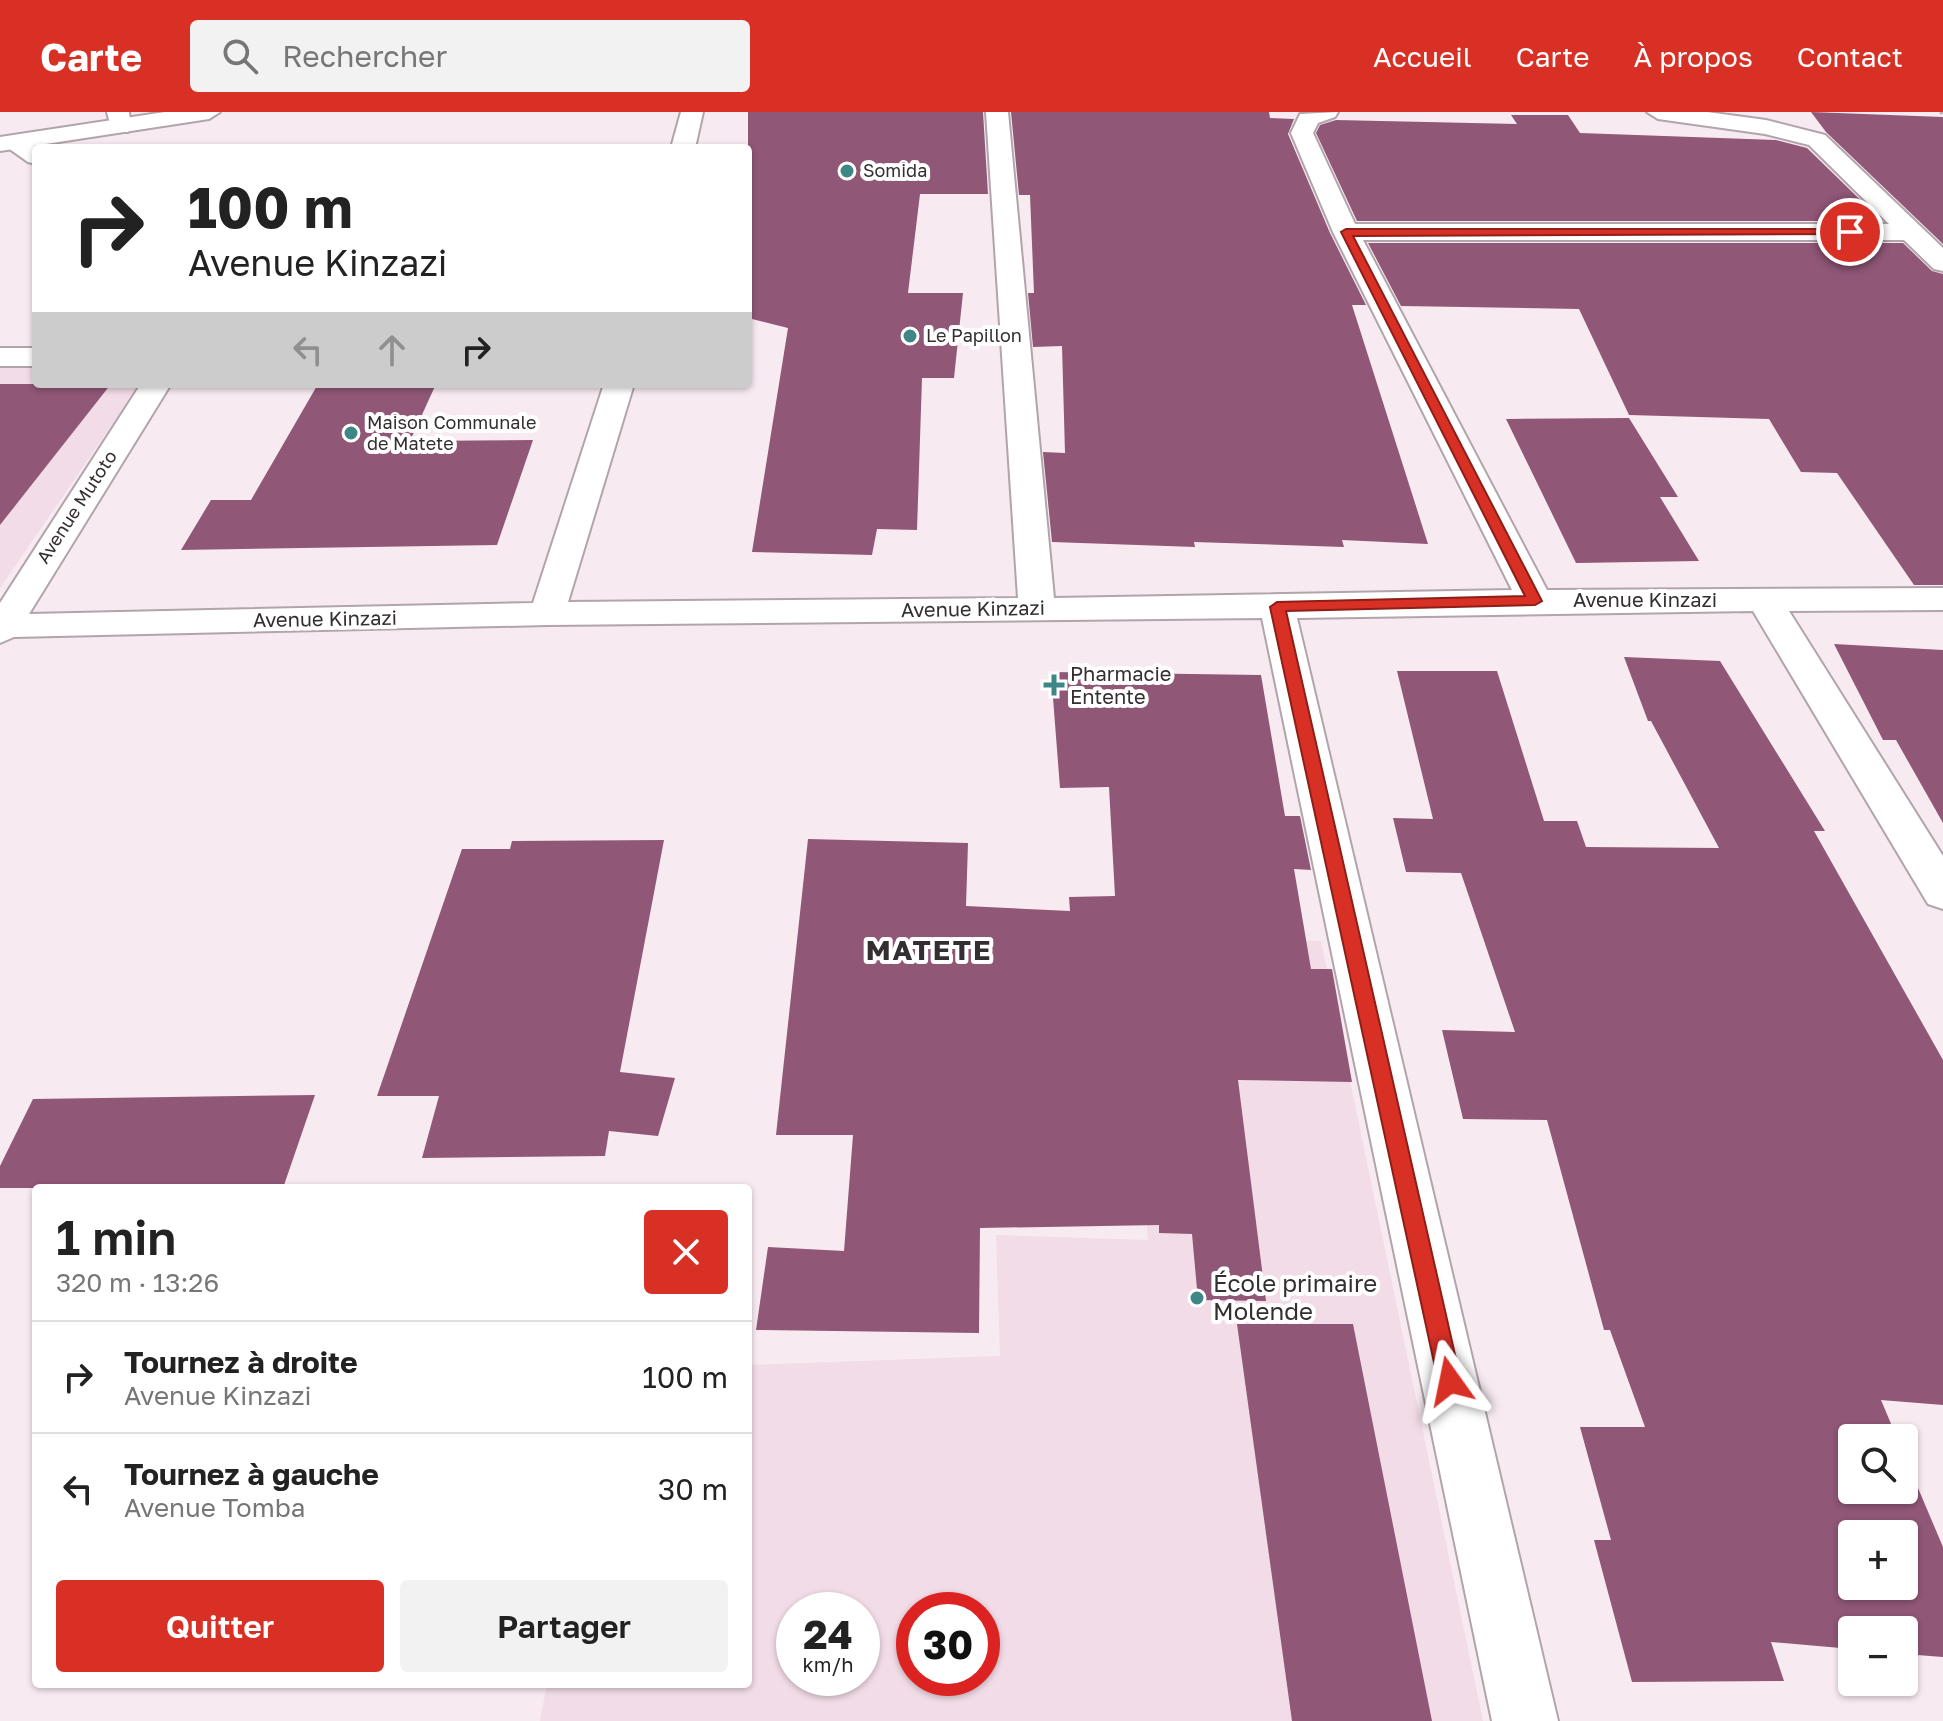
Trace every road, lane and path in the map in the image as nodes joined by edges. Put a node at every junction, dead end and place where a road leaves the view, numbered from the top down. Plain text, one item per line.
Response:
1 (209, 112) edge
2 (692, 112) edge
3 (997, 112) edge
4 (1327, 112) edge
5 (1658, 112) edge
6 (119, 119) edge
7 (6, 144) edge
8 (684, 144) edge
9 (32, 155) edge
10 (1346, 232) junction
11 (1913, 232) junction
12 (1943, 263) edge
13 (0, 357) edge
14 (32, 357) edge
15 (153, 388) edge
16 (618, 388) edge
17 (1764, 599) junction
18 (1943, 599) edge
19 (1535, 601) junction
20 (1277, 607) junction
21 (1037, 608) junction
22 (547, 614) junction
23 (2, 629) edge
24 (1943, 892) edge
25 (1525, 1721) edge

1 - 6 street
2 - 8 street
3 - 21 street
4 - 10 street
5 - 11 street
6 - 7 street
7 - 9 street
10 - 11 street
10 - 19 street
11 - 12 street
13 - 14 street
15 - 23 street, Avenue Mutoto
16 - 22 street
17 - 18 street, Avenue Kinzazi
17 - 19 street, Avenue Kinzazi
17 - 24 street
19 - 20 street, Avenue Kinzazi
20 - 21 street, Avenue Kinzazi
20 - 25 street
21 - 22 street, Avenue Kinzazi
22 - 23 street, Avenue Kinzazi

